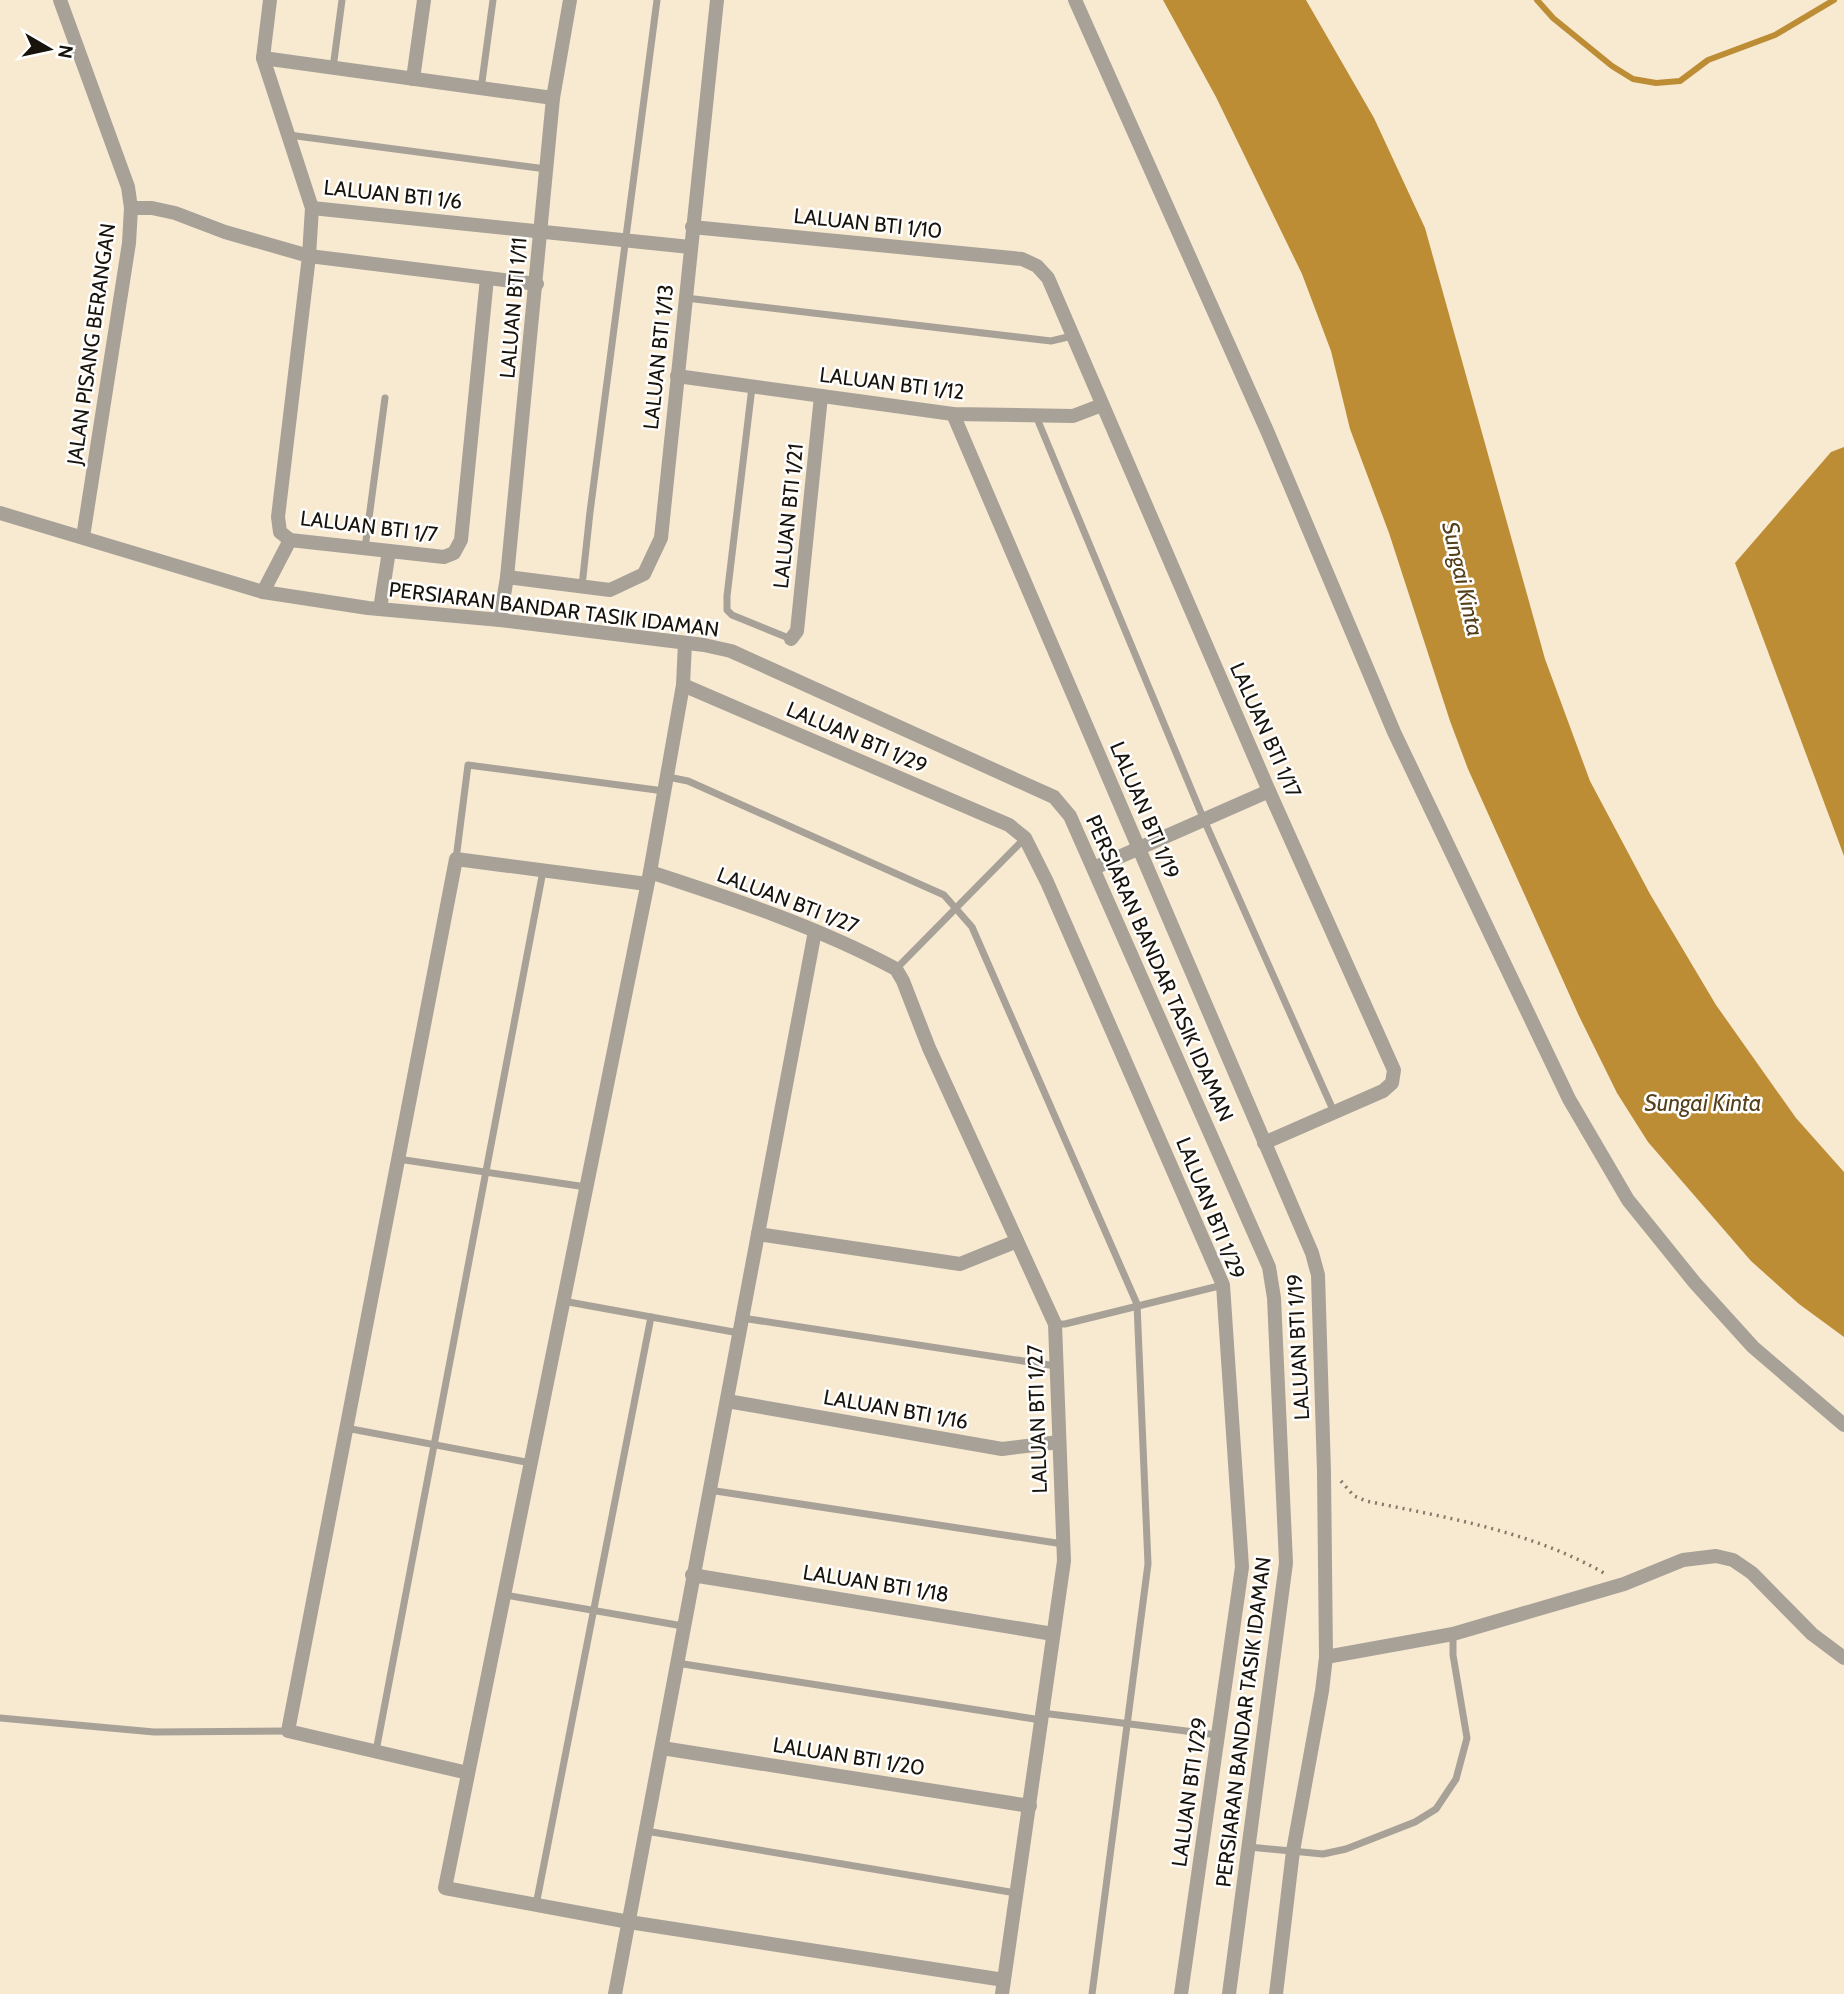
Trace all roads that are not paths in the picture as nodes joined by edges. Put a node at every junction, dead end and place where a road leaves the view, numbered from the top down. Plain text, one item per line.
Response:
1 (60, 0) edge
2 (270, 0) edge
3 (342, 0) edge
4 (424, 0) edge
5 (493, 0) edge
6 (570, 0) edge
7 (657, 0) edge
8 (1075, 0) edge
9 (714, 2) edge
10 (263, 58) junction
11 (333, 68) junction
12 (413, 79) junction
13 (481, 89) junction
14 (553, 98) junction
15 (288, 134) junction
16 (547, 169) junction
17 (131, 208) junction
18 (312, 208) junction
19 (692, 227) junction
20 (541, 231) junction
21 (626, 241) junction
22 (690, 247) junction
23 (309, 256) junction
24 (1037, 266) joint
25 (488, 278) junction
26 (537, 284) junction
27 (685, 298) junction
28 (1072, 336) junction
29 (677, 376) junction
30 (752, 386) junction
31 (821, 396) junction
32 (385, 398) dead end
33 (1102, 405) junction
34 (953, 414) junction
35 (1035, 416) junction
36 (0, 513) edge
37 (83, 537) junction
38 (290, 540) junction
39 (365, 548) junction
40 (389, 551) junction
41 (507, 577) junction
42 (582, 586) junction
43 (263, 592) junction
44 (380, 609) junction
45 (500, 620) junction
46 (791, 639) joint
47 (685, 643) junction
48 (683, 685) junction
49 (666, 784) junction
50 (1269, 791) junction
51 (1204, 820) junction
52 (1025, 838) junction
53 (1139, 850) junction
54 (456, 859) junction
55 (1094, 868) junction
56 (543, 871) junction
57 (648, 878) junction
58 (956, 908) junction
59 (815, 931) junction
60 (896, 969) junction
61 (1334, 1112) junction
62 (1264, 1143) junction
63 (398, 1159) junction
64 (486, 1172) junction
65 (586, 1188) junction
66 (758, 1234) junction
67 (1017, 1241) junction
68 (1223, 1284) junction
69 (563, 1301) junction
70 (1137, 1304) junction
71 (651, 1317) junction
72 (1055, 1324) junction
73 (741, 1325) junction
74 (1056, 1366) junction
75 (727, 1401) junction
76 (1844, 1425) edge
77 (346, 1428) junction
78 (1059, 1442) junction
79 (434, 1446) junction
80 (531, 1463) junction
81 (709, 1490) junction
82 (1063, 1544) junction
83 (692, 1575) junction
84 (504, 1595) junction
85 (593, 1611) junction
86 (683, 1626) junction
87 (1053, 1634) junction
88 (1453, 1634) junction
89 (1326, 1657) junction
90 (1844, 1658) edge
91 (677, 1663) junction
92 (1042, 1716) junction
93 (0, 1718) edge
94 (1127, 1725) junction
95 (288, 1731) junction
96 (1218, 1735) junction
97 (662, 1748) junction
98 (376, 1751) junction
99 (468, 1773) junction
100 (1030, 1806) junction
101 (646, 1831) junction
102 (1249, 1847) junction
103 (1293, 1851) junction
104 (1017, 1894) junction
105 (536, 1905) junction
106 (629, 1922) junction
107 (1003, 1987) edge
108 (615, 1994) edge
109 (1092, 1994) edge
110 (1181, 1994) edge
111 (1229, 1994) edge
112 (1276, 1994) edge

1 - 17 street, JALAN PISANG BERANGAN
2 - 10 street
3 - 11 lane
4 - 12 street
5 - 13 lane
6 - 14 street, LALUAN BTI 1/11
7 - 21 lane
8 - 76 street
9 - 19 street, LALUAN BTI 1/13
10 - 11 street
10 - 15 street, LALUAN BTI 1/6
11 - 12 street
12 - 13 street
13 - 14 street
14 - 16 street, LALUAN BTI 1/11
15 - 16 lane
15 - 18 street, LALUAN BTI 1/6
16 - 20 street, LALUAN BTI 1/11
17 - 23 street
17 - 37 street, JALAN PISANG BERANGAN
18 - 20 street, LALUAN BTI 1/6
18 - 23 street, LALUAN BTI 1/7
19 - 22 street, LALUAN BTI 1/13
19 - 24 street, LALUAN BTI 1/10
20 - 21 street, LALUAN BTI 1/6
20 - 26 street, LALUAN BTI 1/11
21 - 22 street, LALUAN BTI 1/6
21 - 42 lane
22 - 27 street, LALUAN BTI 1/13
23 - 25 street
23 - 38 street, LALUAN BTI 1/7
24 - 28 street, LALUAN BTI 1/17
25 - 26 street
25 - 40 street, LALUAN BTI 1/7
26 - 41 street, LALUAN BTI 1/11
27 - 28 lane
27 - 29 street, LALUAN BTI 1/13
28 - 33 street, LALUAN BTI 1/17
29 - 30 street, LALUAN BTI 1/12
29 - 42 street, LALUAN BTI 1/13
30 - 31 street, LALUAN BTI 1/12
30 - 46 lane
31 - 34 street, LALUAN BTI 1/12
31 - 46 street, LALUAN BTI 1/21
32 - 39 lane
33 - 35 street, LALUAN BTI 1/12
33 - 50 street, LALUAN BTI 1/17
34 - 35 street, LALUAN BTI 1/12
34 - 53 street, LALUAN BTI 1/19
35 - 51 lane
36 - 37 street, PERSIARAN BANDAR TASIK IDAMAN
37 - 43 street, PERSIARAN BANDAR TASIK IDAMAN
38 - 39 street, LALUAN BTI 1/7
38 - 43 street
39 - 40 street, LALUAN BTI 1/7
40 - 44 street
41 - 42 street, LALUAN BTI 1/13
41 - 45 street, LALUAN BTI 1/11
43 - 44 street, PERSIARAN BANDAR TASIK IDAMAN
44 - 45 street, PERSIARAN BANDAR TASIK IDAMAN
45 - 47 street, PERSIARAN BANDAR TASIK IDAMAN
47 - 48 street
47 - 55 street, PERSIARAN BANDAR TASIK IDAMAN
48 - 49 street
48 - 52 street, LALUAN BTI 1/29
49 - 54 lane
49 - 57 street
49 - 58 lane
50 - 51 street
50 - 61 street, LALUAN BTI 1/17
51 - 53 street
51 - 61 lane
52 - 58 lane
52 - 68 street, LALUAN BTI 1/29
53 - 55 street
53 - 62 street, LALUAN BTI 1/19
54 - 56 street, LALUAN BTI 1/27
54 - 63 street
55 - 102 street, PERSIARAN BANDAR TASIK IDAMAN
56 - 57 street, LALUAN BTI 1/27
56 - 64 lane
57 - 59 street, LALUAN BTI 1/27
57 - 65 street
58 - 60 lane
58 - 70 lane
59 - 60 street, LALUAN BTI 1/27
59 - 66 street
60 - 67 street, LALUAN BTI 1/27
61 - 62 street, LALUAN BTI 1/17
62 - 89 street, LALUAN BTI 1/19
63 - 64 lane
63 - 77 street
64 - 65 lane
64 - 79 lane
65 - 69 street
66 - 67 street
66 - 73 street
67 - 72 street, LALUAN BTI 1/27
68 - 70 lane
68 - 96 street, LALUAN BTI 1/29
69 - 71 lane
69 - 80 street
70 - 72 lane
70 - 94 lane
71 - 73 lane
71 - 85 lane
72 - 74 street, LALUAN BTI 1/27
73 - 74 lane
73 - 75 street
74 - 78 street, LALUAN BTI 1/27
75 - 78 street, LALUAN BTI 1/16
75 - 81 street
77 - 79 lane
77 - 95 street
78 - 82 street, LALUAN BTI 1/27
79 - 80 lane
79 - 98 lane
80 - 84 street
81 - 82 lane
81 - 83 street
82 - 87 street, LALUAN BTI 1/27
83 - 86 street
83 - 87 street, LALUAN BTI 1/18
84 - 85 lane
84 - 99 street
85 - 86 lane
85 - 105 lane
86 - 91 street
87 - 92 street, LALUAN BTI 1/27
88 - 89 street
88 - 90 street
88 - 103 lane
89 - 103 street, LALUAN BTI 1/19
91 - 92 lane
91 - 97 street
92 - 94 lane
92 - 100 street, LALUAN BTI 1/27
93 - 95 lane
94 - 96 lane
94 - 109 lane
95 - 98 street
96 - 110 street, LALUAN BTI 1/29
97 - 100 street, LALUAN BTI 1/20
97 - 101 street
98 - 99 street
99 - 105 street
100 - 104 street, LALUAN BTI 1/27
101 - 104 lane
101 - 106 street
102 - 103 lane
102 - 111 street, PERSIARAN BANDAR TASIK IDAMAN
103 - 112 street, LALUAN BTI 1/19
104 - 107 street, LALUAN BTI 1/27
105 - 106 street
106 - 107 street
106 - 108 street

